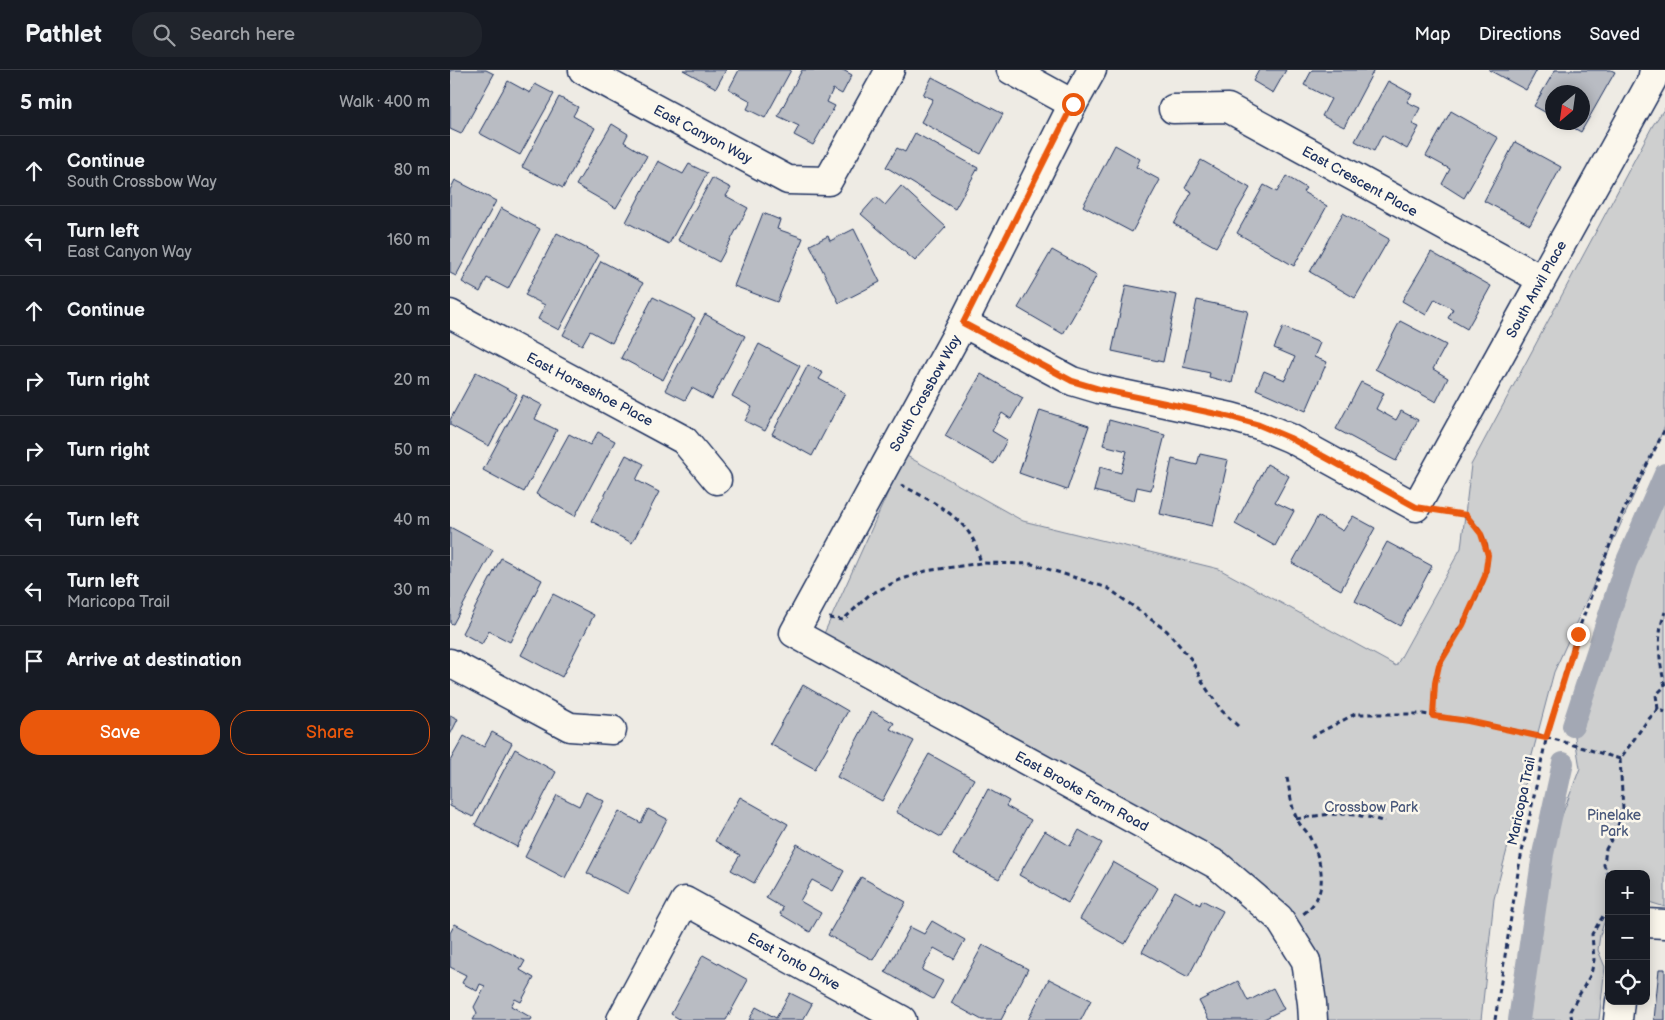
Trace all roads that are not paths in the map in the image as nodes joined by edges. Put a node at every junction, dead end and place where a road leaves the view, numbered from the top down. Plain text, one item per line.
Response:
1 (583, 70) edge
2 (890, 70) edge
3 (1010, 70) edge
4 (1092, 70) edge
5 (1654, 70) edge
6 (1073, 104) junction
7 (1173, 109) dead end
8 (1541, 279) junction
9 (450, 314) edge
10 (963, 323) junction
11 (716, 480) dead end
12 (799, 625) joint
13 (450, 663) edge
14 (612, 730) dead end
15 (1650, 922) edge
16 (1665, 924) edge
17 (1620, 1005) edge
18 (1312, 1012) edge
19 (621, 1020) edge
20 (902, 1020) edge
21 (1618, 1020) edge

1 - 2 street, East Canyon Way
3 - 6 street
4 - 6 street, South Crossbow Way
5 - 8 street, South Anvil Place
6 - 10 street, South Crossbow Way
7 - 8 street, East Crescent Place
8 - 10 street, South Anvil Place
9 - 11 street, East Horseshoe Place
10 - 12 street, South Crossbow Way
12 - 18 street, East Brooks Farm Road
13 - 14 street
15 - 16 street
17 - 21 street
19 - 20 street, East Tonto Drive

